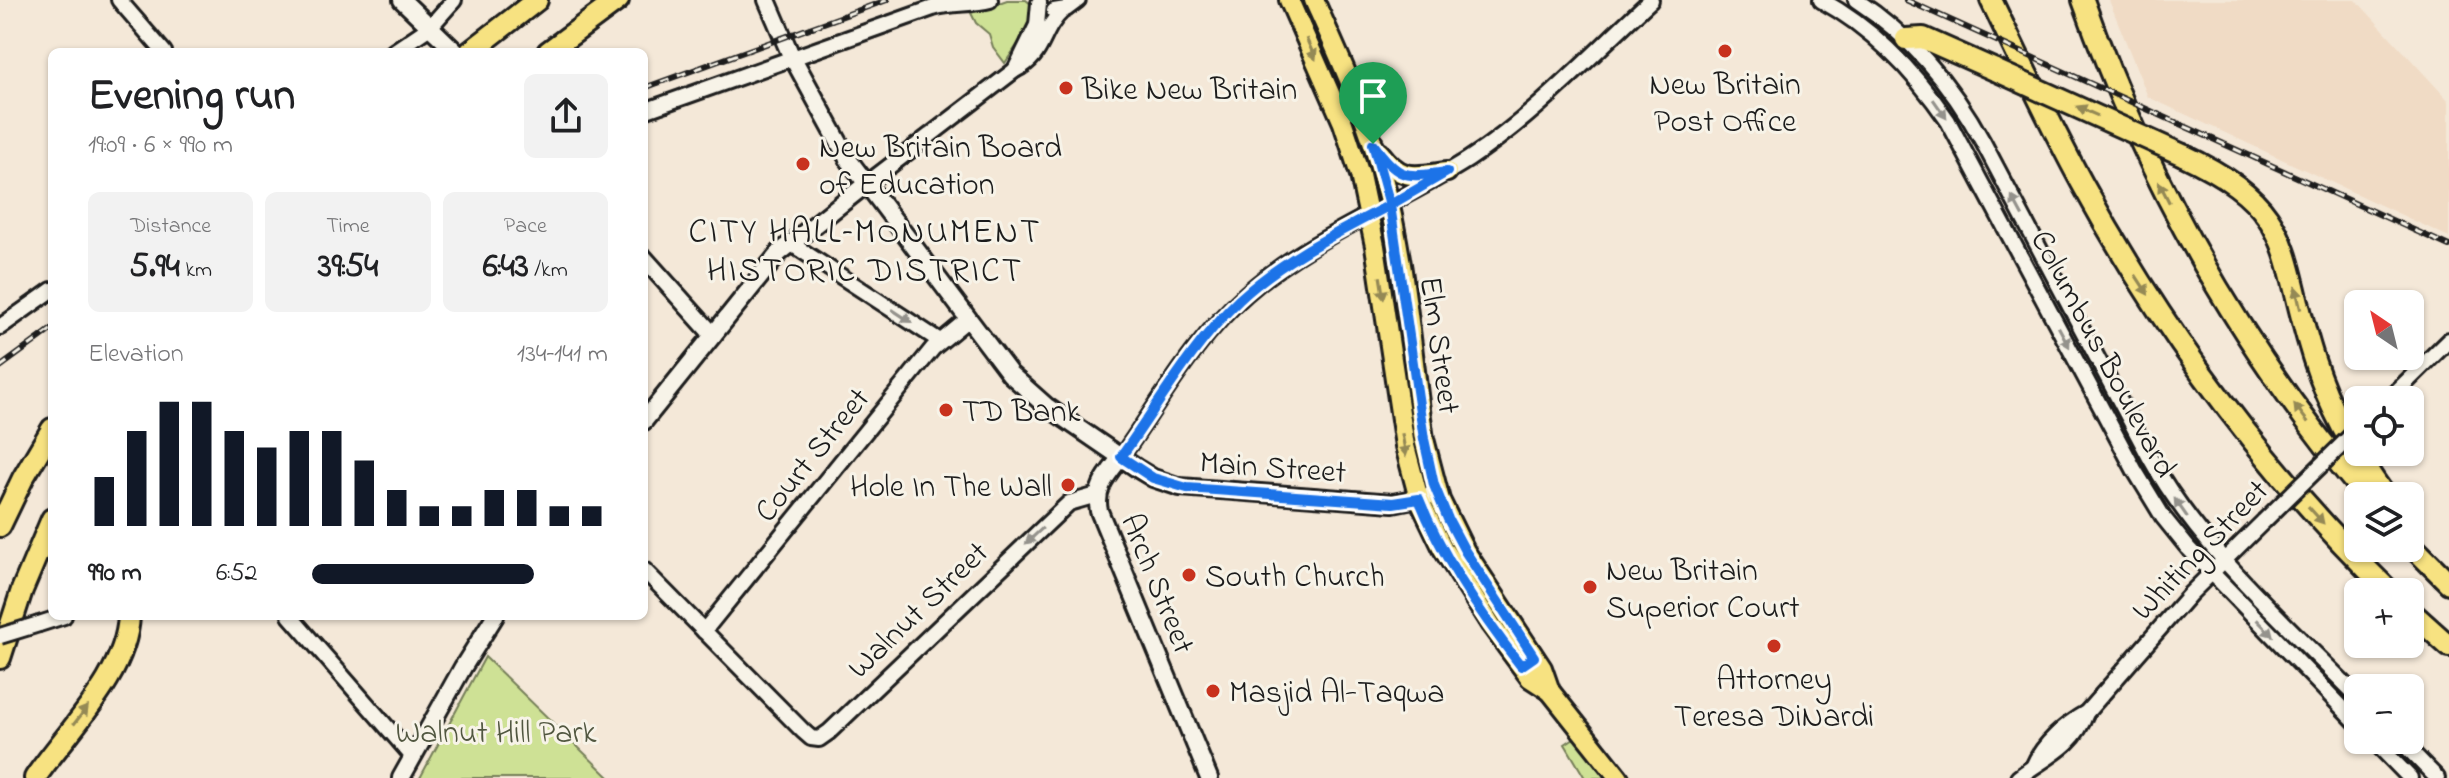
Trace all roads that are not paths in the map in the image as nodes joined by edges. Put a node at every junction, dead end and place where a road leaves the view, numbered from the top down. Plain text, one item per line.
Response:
1 (119, 0) edge
2 (402, 0) edge
3 (454, 0) edge
4 (537, 0) edge
5 (618, 0) edge
6 (767, 0) edge
7 (990, 0) edge
8 (1078, 0) edge
9 (1289, 0) edge
10 (1314, 0) edge
11 (1651, 0) edge
12 (1821, 0) edge
13 (1856, 0) edge
14 (1991, 0) edge
15 (2083, 0) edge
16 (950, 2) edge
17 (1038, 2) edge
18 (1063, 10) junction
19 (430, 27) junction
20 (1898, 44) junction
21 (161, 48) edge
22 (399, 48) edge
23 (452, 48) edge
24 (475, 48) edge
25 (553, 48) edge
26 (793, 59) junction
27 (1015, 70) junction
28 (648, 110) edge
29 (1373, 144) junction
30 (1447, 172) junction
31 (865, 185) junction
32 (1390, 205) junction
33 (1369, 216) junction
34 (790, 243) junction
35 (648, 262) edge
36 (48, 293) edge
37 (968, 319) junction
38 (0, 327) edge
39 (713, 335) junction
40 (2449, 340) edge
41 (940, 341) junction
42 (2402, 386) edge
43 (1396, 389) junction
44 (648, 416) edge
45 (1421, 418) junction
46 (48, 436) edge
47 (2344, 443) edge
48 (1121, 457) junction
49 (2355, 482) edge
50 (2376, 482) edge
51 (1437, 492) junction
52 (1097, 495) junction
53 (1419, 499) junction
54 (0, 526) edge
55 (48, 528) edge
56 (2424, 555) edge
57 (2424, 558) edge
58 (2225, 559) junction
59 (1460, 561) junction
60 (2429, 563) junction
61 (2210, 573) junction
62 (648, 574) edge
63 (2376, 578) edge
64 (2449, 583) edge
65 (52, 620) edge
66 (128, 620) edge
67 (293, 620) edge
68 (492, 620) edge
69 (2424, 624) edge
70 (704, 631) junction
71 (0, 636) edge
72 (2449, 646) edge
73 (0, 658) edge
74 (2344, 682) edge
75 (2344, 710) edge
76 (2387, 754) edge
77 (2414, 754) edge
78 (413, 757) junction
79 (35, 778) edge
80 (401, 778) edge
81 (1209, 778) edge
82 (1619, 778) edge
83 (2018, 778) edge
84 (2410, 778) edge
85 (2437, 778) edge

1 - 21 street
2 - 19 main road
3 - 19 street
4 - 24 highway
5 - 25 highway
6 - 26 main road, Main Street
7 - 16 street
8 - 18 street
9 -> 33 main road, Elm Street
10 - 29 main road, Elm Street
11 - 30 street
12 - 20 street, Columbus Boulevard
13 - 20 street, Columbus Boulevard
14 -> 63 highway
49 -> 15 highway
16 - 26 street
17 - 18 street
17 - 27 street
18 - 27 street
19 - 22 street
19 - 23 main road
50 -> 20 highway, bridge
58 -> 20 street, Columbus Boulevard
20 -> 61 street, Columbus Boulevard
26 - 28 street
26 - 31 main road, Main Street
27 - 31 street
29 - 30 main road
29 - 32 main road, Elm Street
30 - 32 street
31 - 34 main road
31 - 37 main road, Main Street
32 - 33 street
32 - 45 main road, Elm Street
33 -> 43 main road, Elm Street
33 - 48 street
34 - 39 main road
34 -> 41 street
35 - 39 main road
36 - 38 street
37 - 41 street, Court Street
37 - 48 main road, Main Street
39 - 44 main road
40 - 42 street
41 - 70 street, Court Street
43 - 45 main road
43 -> 53 main road, Elm Street
45 - 51 main road, Elm Street
46 - 54 highway
47 - 58 street, Whiting Street, bridge
48 - 52 main road, Arch Street
48 - 53 main road, Main Street
51 - 53 main road, Main Street
51 - 59 main road, Elm Street
52 -> 70 street, Walnut Street
52 - 81 main road, Arch Street
53 - 59 main road, Elm Street
55 - 73 highway
56 - 60 highway
57 - 60 highway
58 - 61 street, Whiting Street
58 - 74 street, Columbus Boulevard
59 - 82 main road
60 - 64 highway
61 -> 75 street, Columbus Boulevard
61 - 83 street, Whiting Street
62 - 70 street
65 - 71 street, bridge
79 -> 66 highway
67 - 78 street
68 - 78 main road
69 - 72 highway
76 - 84 street
77 - 85 street
78 - 80 main road

